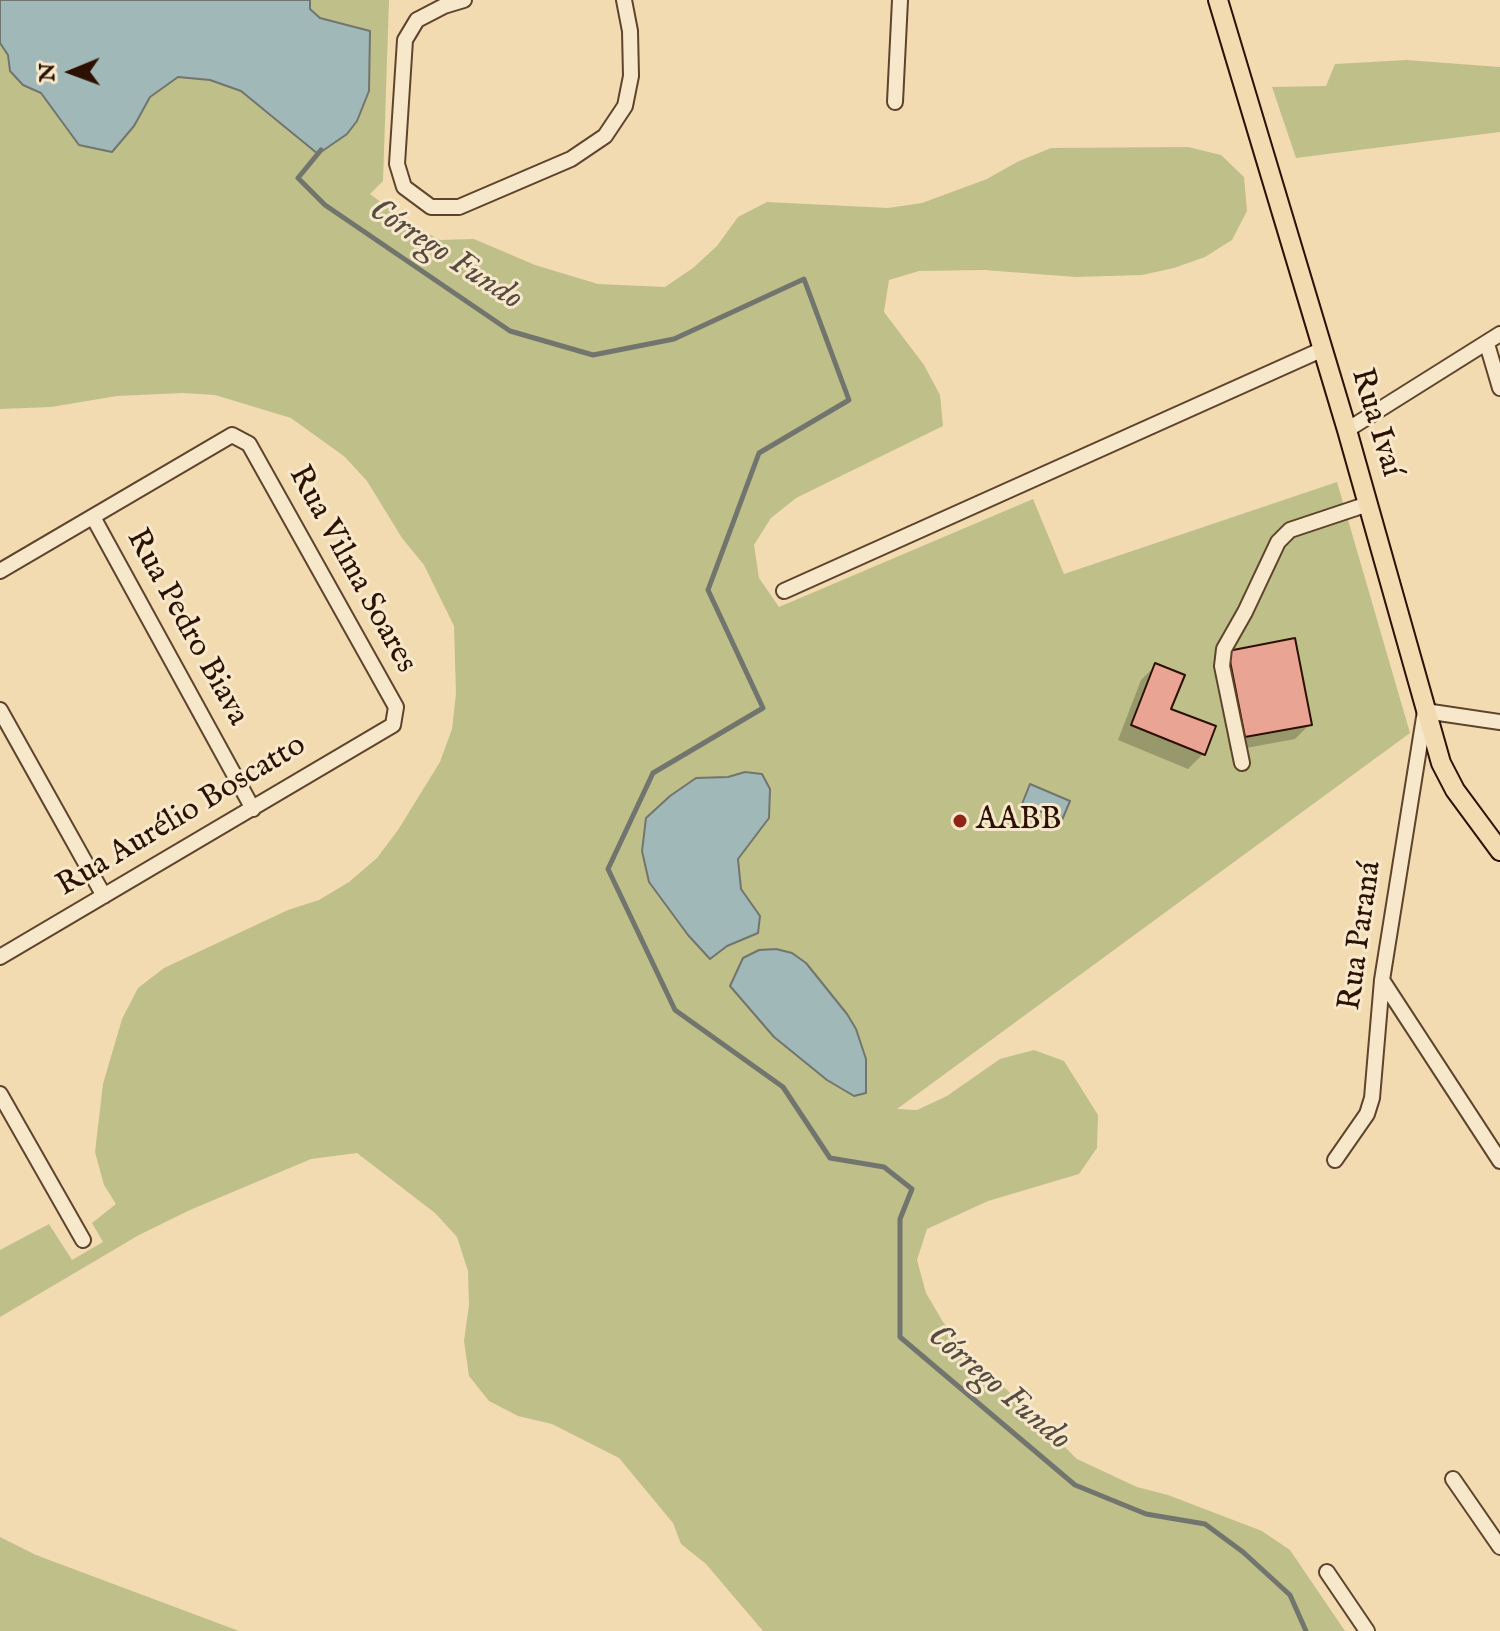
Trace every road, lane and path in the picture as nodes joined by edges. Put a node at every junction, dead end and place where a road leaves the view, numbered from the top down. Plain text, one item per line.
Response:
1 (464, 0) edge
2 (624, 0) edge
3 (900, 0) edge
4 (1218, 0) edge
5 (895, 102) dead end
6 (1500, 334) edge
7 (1487, 344) junction
8 (1321, 350) junction
9 (1500, 388) edge
10 (1347, 430) junction
11 (1368, 504) junction
12 (93, 517) junction
13 (0, 571) edge
14 (784, 591) dead end
15 (0, 710) edge
16 (1425, 711) junction
17 (1500, 722) edge
18 (393, 725) joint
19 (1242, 763) dead end
20 (253, 809) junction
21 (1500, 851) edge
22 (104, 896) junction
23 (0, 957) edge
24 (1382, 980) junction
25 (0, 1094) edge
26 (1498, 1153) edge
27 (1335, 1160) dead end
28 (83, 1240) dead end
29 (1453, 1479) dead end
30 (1500, 1547) edge
31 (1327, 1572) dead end
32 (1367, 1631) edge

1 - 2 street
3 - 5 street
4 - 8 main road, Rua Ivaí
6 - 7 street
7 - 9 street
7 - 10 street
8 - 10 main road, Rua Ivaí
8 - 14 street
10 - 11 main road, Rua Ivaí
11 - 16 main road, Rua Ivaí
11 - 19 street
12 - 13 street
12 - 18 street, Rua Vilma Soares
12 - 20 street, Rua Pedro Biava
15 - 22 street
16 - 17 street
16 - 21 main road, Rua Ivaí
16 - 24 street, Rua Paraná
18 - 20 street, Rua Aurélio Boscatto
20 - 22 street, Rua Aurélio Boscatto
22 - 23 street, Rua Aurélio Boscatto
24 - 26 street
24 - 27 street, Rua Paraná
25 - 28 street
29 - 30 street
31 - 32 street

